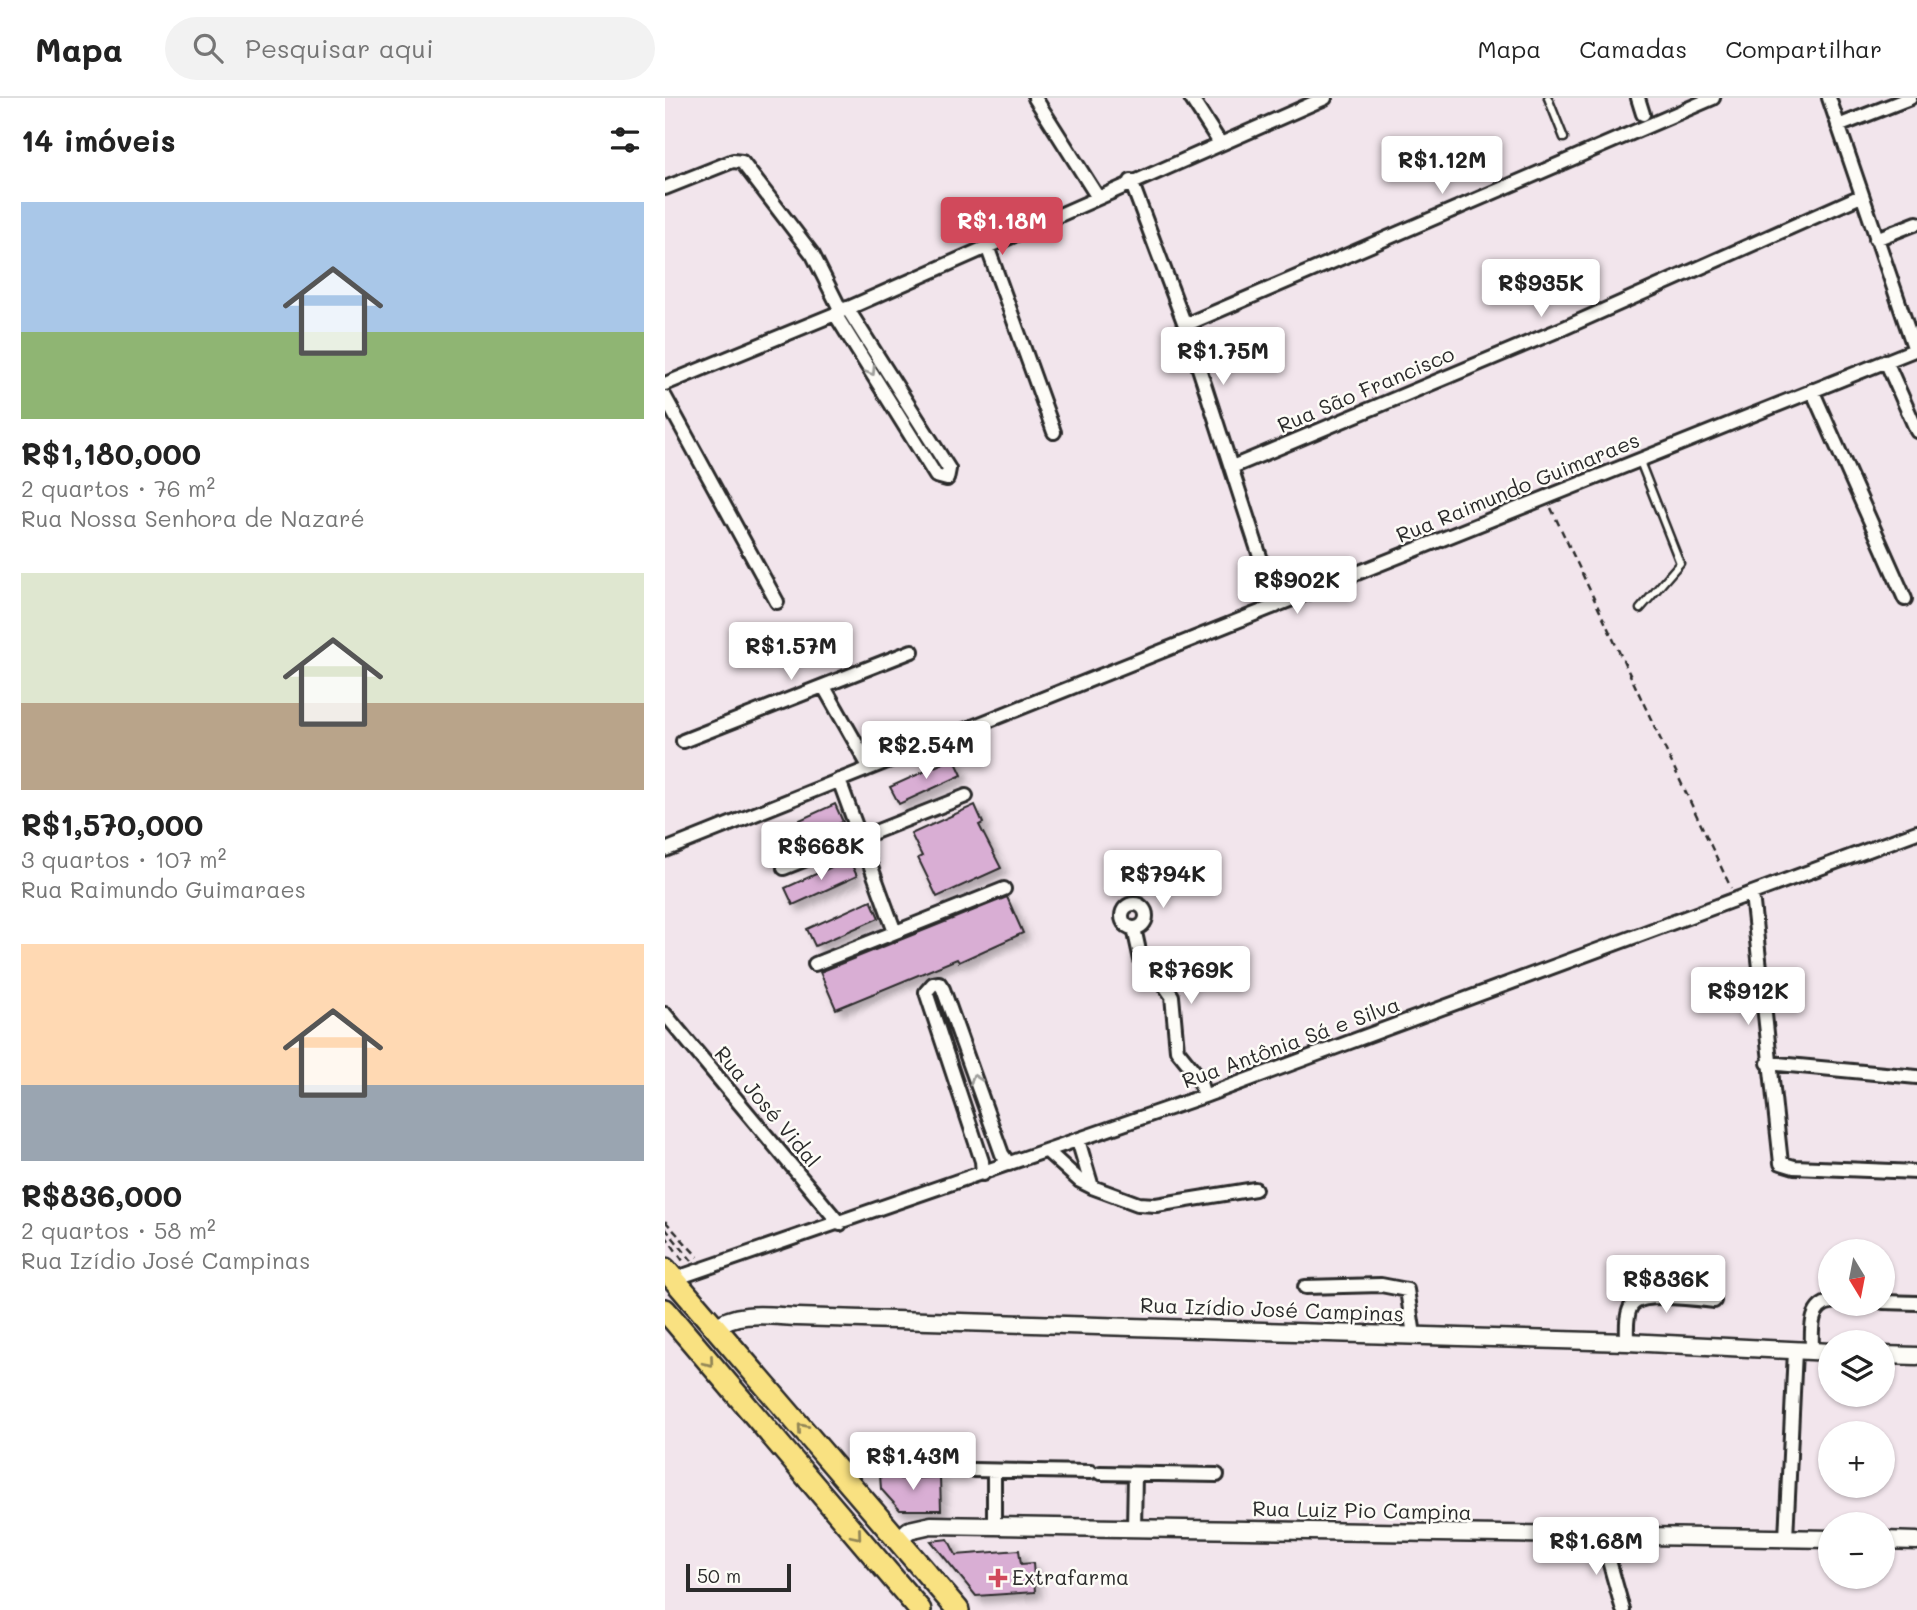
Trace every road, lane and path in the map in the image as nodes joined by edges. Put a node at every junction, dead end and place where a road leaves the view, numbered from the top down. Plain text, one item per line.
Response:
1 (1035, 98) edge
2 (1191, 98) edge
3 (1325, 98) edge
4 (1548, 98) edge
5 (1638, 98) edge
6 (1713, 98) edge
7 (1829, 98) edge
8 (1910, 98) edge
9 (1643, 114) dead end
10 (1838, 126) junction
11 (1564, 138) dead end
12 (1220, 143) junction
13 (1131, 181) junction
14 (665, 188) edge
15 (1861, 196) junction
16 (1097, 197) junction
17 (1917, 223) edge
18 (1876, 239) junction
19 (986, 246) junction
20 (841, 311) junction
21 (1185, 325) junction
22 (863, 345) junction
23 (1916, 349) edge
24 (1886, 361) junction
25 (665, 384) edge
26 (1812, 390) junction
27 (665, 397) edge
28 (1917, 431) edge
29 (1054, 432) dead end
30 (938, 451) junction
31 (925, 459) junction
32 (1639, 459) junction
33 (1232, 467) junction
34 (1546, 497) junction
35 (1905, 599) dead end
36 (777, 602) dead end
37 (1276, 607) junction
38 (1640, 609) dead end
39 (912, 651) dead end
40 (824, 687) junction
41 (683, 741) dead end
42 (870, 768) junction
43 (839, 780) junction
44 (967, 796) dead end
45 (1917, 832) edge
46 (859, 837) junction
47 (665, 850) edge
48 (784, 868) dead end
49 (1004, 889) dead end
50 (1752, 894) junction
51 (1737, 900) junction
52 (1135, 928) dead end
53 (895, 932) junction
54 (815, 964) dead end
55 (665, 1014) edge
56 (965, 1052) junction
57 (947, 1058) junction
58 (1768, 1063) junction
59 (1917, 1077) edge
60 (1204, 1096) junction
61 (991, 1123) junction
62 (972, 1130) junction
63 (1078, 1140) junction
64 (1047, 1151) junction
65 (1009, 1164) junction
66 (1917, 1172) edge
67 (983, 1174) junction
68 (1092, 1187) junction
69 (1255, 1189) dead end
70 (665, 1221) edge
71 (840, 1224) junction
72 (665, 1228) edge
73 (669, 1274) edge
74 (1305, 1287) dead end
75 (1714, 1300) dead end
76 (1895, 1302) edge
77 (1917, 1303) edge
78 (1818, 1308) edge
79 (665, 1310) edge
80 (715, 1328) junction
81 (1414, 1335) junction
82 (1627, 1342) junction
83 (1803, 1351) junction
84 (1818, 1352) edge
85 (1895, 1355) edge
86 (1917, 1356) edge
87 (961, 1456) dead end
88 (840, 1470) junction
89 (972, 1470) dead end
90 (994, 1471) junction
91 (1135, 1474) junction
92 (1216, 1475) dead end
93 (994, 1527) junction
94 (1134, 1530) junction
95 (1602, 1536) junction
96 (1786, 1538) junction
97 (1818, 1539) edge
98 (898, 1540) junction
99 (1895, 1540) edge
100 (1917, 1541) edge
101 (920, 1610) edge
102 (958, 1610) edge
103 (1623, 1610) edge

1 - 16 street
2 - 12 street
3 - 12 street
4 - 11 lane
5 - 9 street
6 - 21 street
7 - 10 street
8 - 10 street
10 - 15 street
12 - 13 street
13 - 16 street
13 - 21 street
14 - 20 street
15 - 18 street
15 - 33 street, Rua São Francisco
16 - 19 street
17 - 18 street
18 - 23 street
19 - 20 street
19 - 29 street
20 - 22 street
20 - 25 street
21 - 33 street
22 - 30 street
22 -> 31 street
23 - 24 street, Rua Raimundo Guimaraes
24 - 26 street, Rua Raimundo Guimaraes
24 - 28 street
26 - 32 street, Rua Raimundo Guimaraes
26 - 35 street
27 - 36 street
30 - 31 street
30 - 31 street
32 - 34 street, Rua Raimundo Guimaraes
32 - 38 lane
33 - 37 street
34 - 37 street, Rua Raimundo Guimaraes
34 - 51 path
37 - 42 street, Rua Raimundo Guimaraes
39 - 40 street
40 - 41 street
40 - 42 street
42 - 43 street, Rua Raimundo Guimaraes
43 - 46 street
43 - 47 street, Rua Raimundo Guimaraes
44 - 46 street
45 - 50 street, Rua Antônia Sá e Silva
46 - 48 street
46 - 53 street
49 - 53 street
50 - 51 street, Rua Antônia Sá e Silva
50 - 58 street
51 - 60 street, Rua Antônia Sá e Silva
52 - 60 street
53 - 54 street
55 - 71 street, Rua José Vidal
56 - 57 street
56 - 57 street
61 -> 56 street
57 - 62 street
58 - 59 street
58 - 66 street
60 - 63 street, Rua Antônia Sá e Silva
61 - 62 street
61 - 65 street
62 - 67 street
63 - 64 street, Rua Antônia Sá e Silva
63 - 68 street
64 - 65 street, Rua Antônia Sá e Silva
64 - 68 street
65 - 67 street, Rua Antônia Sá e Silva
67 - 71 street, Rua Antônia Sá e Silva
68 - 69 street
70 - 72 path
71 - 73 street, Rua Antônia Sá e Silva
73 - 80 highway
74 - 81 street
75 - 82 street
76 - 77 street
78 - 83 street
79 -> 101 highway
80 - 81 street, Rua Izídio José Campinas
88 -> 80 highway
81 - 82 street, Rua Izídio José Campinas
82 - 83 street, Rua Izídio José Campinas
83 - 84 street, Rua Izídio José Campinas
83 - 96 street
85 - 86 street
87 - 88 lane
88 - 98 highway
89 - 90 street
90 - 91 street
90 - 93 street
91 - 92 street
91 - 94 street
93 - 94 street, Rua Luiz Pio Campina
93 - 98 street, Rua Luiz Pio Campina
94 - 95 street, Rua Luiz Pio Campina
95 - 96 street, Rua Luiz Pio Campina
95 - 103 street
96 - 97 street, Rua Luiz Pio Campina
98 - 102 highway
99 - 100 street

